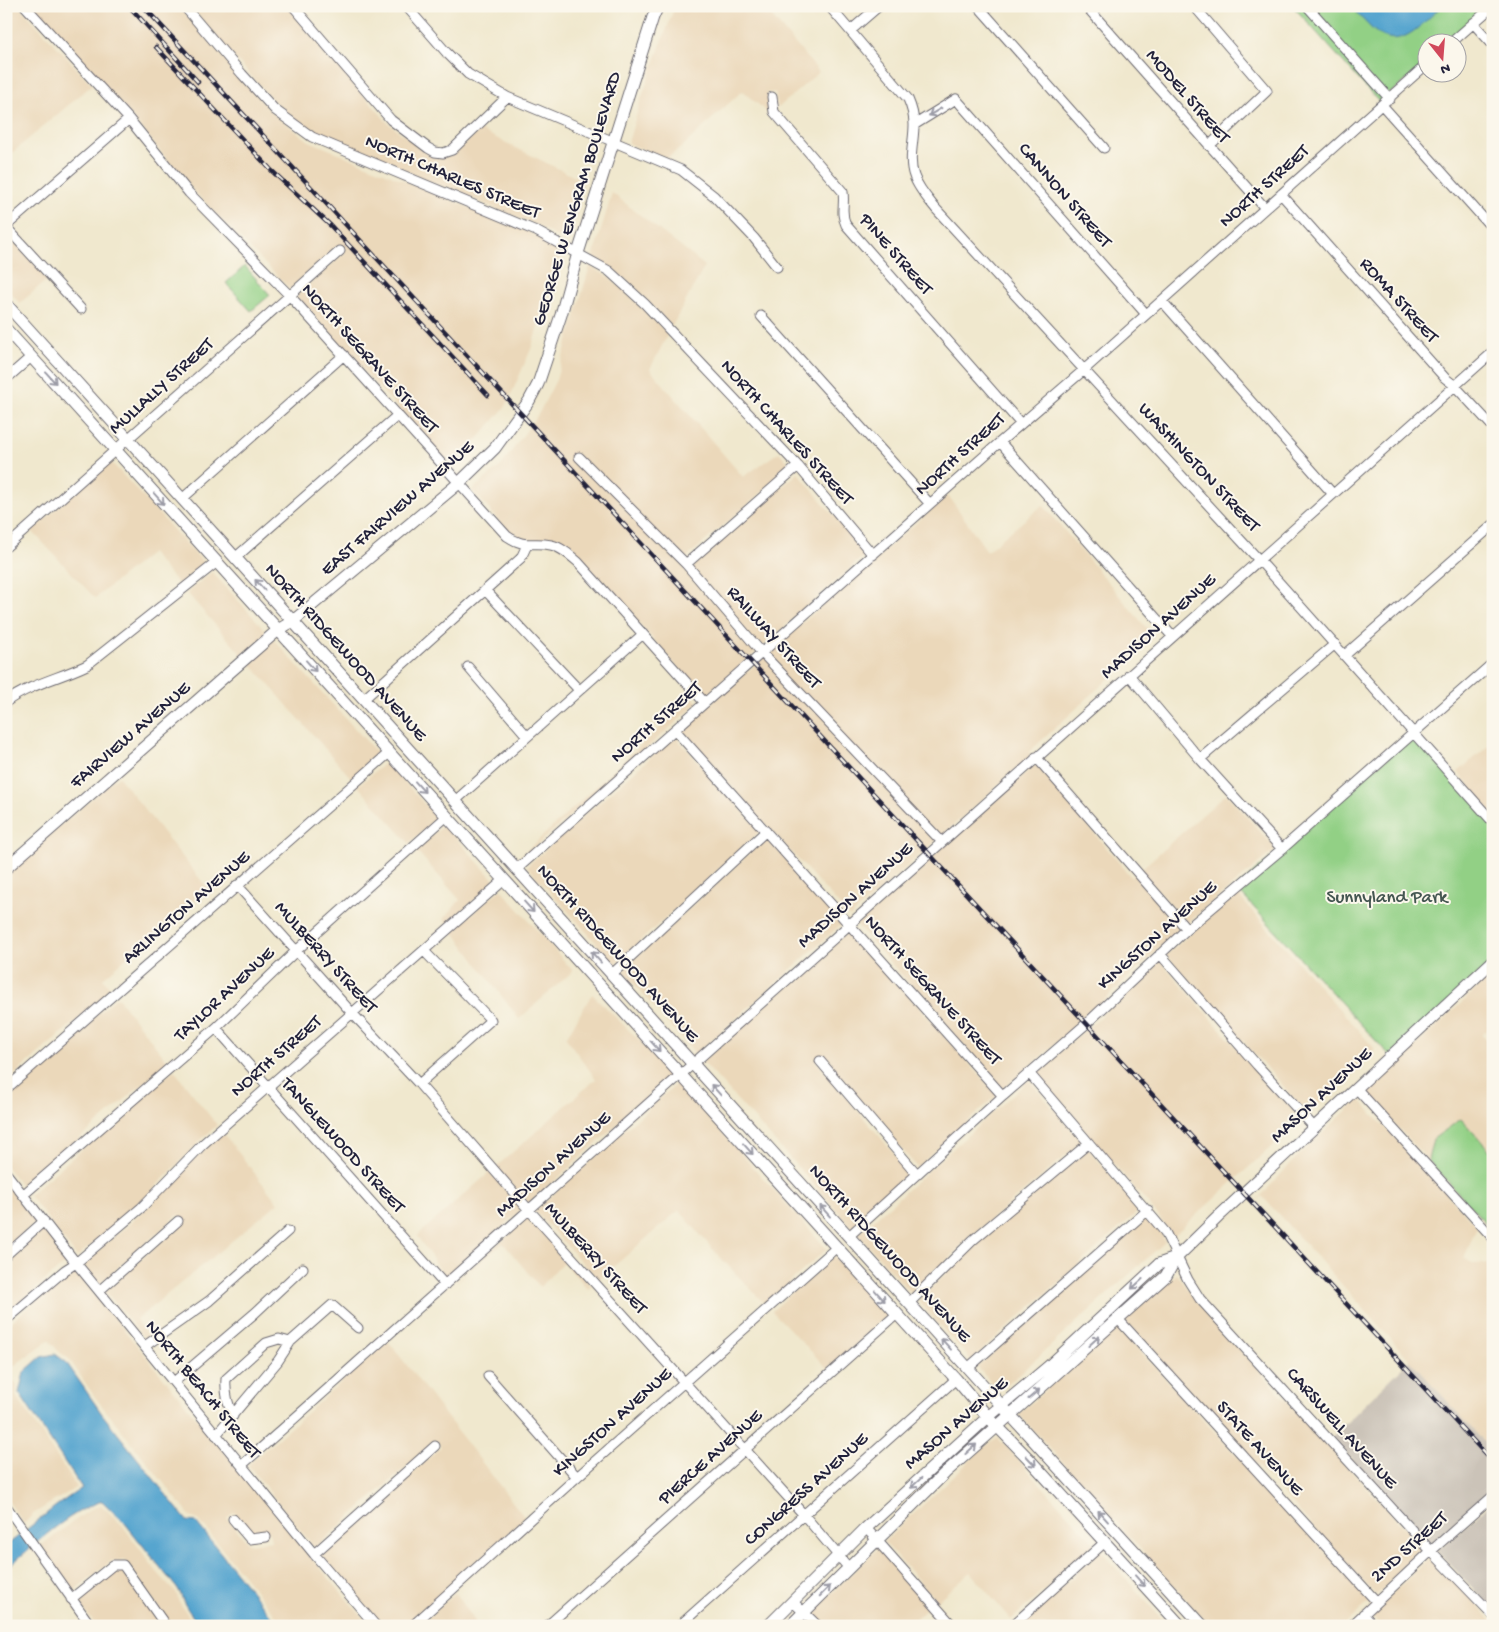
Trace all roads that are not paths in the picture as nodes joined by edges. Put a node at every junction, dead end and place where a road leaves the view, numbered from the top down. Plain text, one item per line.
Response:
1 (25, 6) edge
2 (184, 6) edge
3 (293, 6) edge
4 (406, 6) edge
5 (658, 6) edge
6 (829, 6) edge
7 (879, 6) edge
8 (978, 6) edge
9 (1086, 6) edge
10 (1194, 6) edge
11 (1307, 6) edge
12 (1493, 6) edge
13 (1473, 23) junction
14 (850, 30) junction
15 (1463, 32) edge
16 (1493, 45) edge
17 (1416, 75) edge
18 (507, 97) junction
19 (772, 97) dead end
20 (1386, 102) junction
21 (128, 119) junction
22 (914, 125) junction
23 (614, 142) junction
24 (1209, 146) junction
25 (1104, 148) dead end
26 (1281, 194) junction
27 (1265, 208) junction
28 (6, 226) edge
29 (1493, 229) edge
30 (340, 251) dead end
31 (578, 253) junction
32 (777, 267) dead end
33 (290, 296) junction
34 (1162, 301) junction
35 (6, 304) edge
36 (81, 309) dead end
37 (1146, 314) junction
38 (761, 316) dead end
39 (6, 329) edge
40 (1493, 352) edge
41 (344, 355) junction
42 (31, 357) junction
43 (1085, 369) junction
44 (6, 379) edge
45 (1454, 385) junction
46 (529, 401) joint
47 (398, 415) junction
48 (1021, 424) junction
49 (1493, 427) edge
50 (128, 439) junction
51 (1000, 442) junction
52 (116, 450) junction
53 (579, 457) dead end
54 (798, 466) junction
55 (459, 482) junction
56 (1332, 493) junction
57 (182, 499) junction
58 (930, 504) junction
59 (1493, 525) edge
60 (528, 545) junction
61 (6, 547) edge
62 (873, 555) junction
63 (235, 558) junction
64 (1259, 560) junction
65 (217, 562) junction
66 (686, 564) junction
67 (485, 590) junction
68 (293, 621) junction
69 (278, 630) junction
70 (643, 634) junction
71 (1172, 636) junction
72 (1335, 644) junction
73 (762, 653) junction
74 (1345, 655) junction
75 (1493, 663) edge
76 (468, 667) dead end
77 (1129, 675) junction
78 (579, 690) junction
79 (364, 699) junction
80 (6, 702) edge
81 (705, 703) junction
82 (675, 730) junction
83 (1414, 734) junction
84 (527, 736) junction
85 (389, 752) junction
86 (414, 756) junction
87 (1036, 757) junction
88 (1200, 759) junction
89 (455, 801) junction
90 (446, 816) junction
91 (1493, 822) edge
92 (766, 831) junction
93 (941, 841) junction
94 (1282, 849) junction
95 (6, 868) edge
96 (517, 869) junction
97 (504, 880) junction
98 (237, 885) junction
99 (850, 923) junction
100 (1187, 929) junction
101 (296, 951) junction
102 (424, 951) junction
103 (1160, 954) junction
104 (1493, 961) edge
105 (612, 974) junction
106 (352, 1013) junction
107 (216, 1028) junction
108 (820, 1061) dead end
109 (692, 1064) junction
110 (1029, 1073) junction
111 (680, 1074) junction
112 (419, 1084) junction
113 (268, 1086) junction
114 (6, 1088) edge
115 (1356, 1088) junction
116 (1003, 1096) junction
117 (1314, 1127) junction
118 (1089, 1143) junction
119 (6, 1173) edge
120 (917, 1174) junction
121 (23, 1194) junction
122 (529, 1210) junction
123 (1148, 1210) junction
124 (44, 1221) junction
125 (178, 1221) dead end
126 (288, 1231) dead end
127 (849, 1236) junction
128 (1493, 1238) edge
129 (836, 1247) junction
130 (6, 1254) edge
131 (1176, 1258) junction
132 (76, 1264) junction
133 (303, 1268) dead end
134 (445, 1285) junction
135 (99, 1291) junction
136 (909, 1303) junction
137 (897, 1314) junction
138 (1118, 1319) junction
139 (6, 1320) edge
140 (358, 1328) dead end
141 (291, 1341) junction
142 (145, 1346) junction
143 (968, 1368) junction
144 (488, 1376) dead end
145 (956, 1379) junction
146 (174, 1382) junction
147 (684, 1382) junction
148 (1006, 1411) junction
149 (233, 1416) junction
150 (992, 1422) junction
151 (216, 1435) junction
152 (435, 1446) dead end
153 (745, 1449) junction
154 (242, 1465) junction
155 (577, 1477) junction
156 (1493, 1496) edge
157 (6, 1506) edge
158 (804, 1515) junction
159 (233, 1519) dead end
160 (866, 1528) junction
161 (266, 1537) dead end
162 (876, 1540) junction
163 (1104, 1542) junction
164 (1431, 1551) junction
165 (314, 1554) junction
166 (839, 1555) junction
167 (848, 1567) junction
168 (71, 1599) junction
169 (1376, 1601) junction
170 (793, 1602) junction
171 (804, 1612) junction
172 (1363, 1614) junction
173 (1493, 1615) edge
174 (1013, 1625) edge
175 (90, 1626) edge
176 (166, 1626) edge
177 (376, 1626) edge
178 (412, 1626) edge
179 (547, 1626) edge
180 (679, 1626) edge
181 (768, 1626) edge
182 (790, 1626) edge
183 (818, 1626) edge
184 (953, 1626) edge
185 (1181, 1626) edge
186 (1203, 1626) edge
187 (1351, 1626) edge
188 (1374, 1626) edge

1 - 21 street, NORTH SEGRAVE STREET
2 - 31 street, NORTH CHARLES STREET
3 - 18 street
4 - 18 street
5 - 23 main road, GEORGE W ENGRAM BOULEVARD
6 - 14 street, WASHINGTON STREET
7 - 14 street
8 - 25 street
9 - 24 street, MODEL STREET
10 - 24 street
11 - 20 street
12 - 13 street
13 - 15 street
13 - 16 street
14 - 22 street, WASHINGTON STREET
17 - 20 street, NORTH STREET
18 - 23 street
19 - 48 street, PINE STREET
20 - 26 street, NORTH STREET
20 - 29 street
21 - 28 street
21 - 33 street, NORTH SEGRAVE STREET
37 -> 22 street, CANNON STREET
22 - 43 street, WASHINGTON STREET
23 - 31 main road, GEORGE W ENGRAM BOULEVARD
23 - 32 street
24 - 27 street, MODEL STREET
26 - 27 street, NORTH STREET
26 - 45 street, ROMA STREET
27 - 34 street, NORTH STREET
28 - 36 street
30 - 33 street, MULLALLY STREET
31 - 46 main road, GEORGE W ENGRAM BOULEVARD
31 - 54 street, NORTH CHARLES STREET
33 - 41 street, NORTH SEGRAVE STREET
33 - 50 street, MULLALLY STREET
34 - 37 street, NORTH STREET
34 - 56 street
35 - 50 main road, NORTH RIDGEWOOD AVENUE
37 - 43 street, NORTH STREET
38 - 58 street
39 - 42 main road, NORTH RIDGEWOOD AVENUE
40 - 45 street, MADISON AVENUE
41 - 47 street, NORTH SEGRAVE STREET
41 - 57 street
42 - 44 street
42 -> 52 main road, NORTH RIDGEWOOD AVENUE
43 - 48 street, NORTH STREET
43 - 64 street, WASHINGTON STREET
45 - 49 street, ROMA STREET
45 - 56 street, MADISON AVENUE
46 - 55 main road, EAST FAIRVIEW AVENUE
47 - 55 street, NORTH SEGRAVE STREET
47 - 63 street
48 - 51 street, NORTH STREET
50 - 52 street, MULLALLY STREET
50 - 57 main road, NORTH RIDGEWOOD AVENUE
51 - 58 street, NORTH STREET
51 - 71 street
52 - 61 street, MULLALLY STREET
52 -> 65 main road, NORTH RIDGEWOOD AVENUE
53 - 66 street, RAILWAY STREET
54 - 62 street, NORTH CHARLES STREET
54 - 66 street
55 - 60 street, NORTH SEGRAVE STREET
55 - 68 main road, EAST FAIRVIEW AVENUE
56 - 64 street, MADISON AVENUE
57 - 63 main road, NORTH RIDGEWOOD AVENUE
58 - 62 street, NORTH STREET
59 - 74 street
60 - 67 street
60 - 70 street, NORTH SEGRAVE STREET
62 - 73 street, NORTH STREET
68 -> 63 main road, NORTH RIDGEWOOD AVENUE
64 - 71 street, MADISON AVENUE
64 - 72 street, WASHINGTON STREET
65 - 69 main road, NORTH RIDGEWOOD AVENUE
65 - 80 street
66 - 73 street, RAILWAY STREET
67 - 78 street
67 - 79 street
68 - 69 main road, EAST FAIRVIEW AVENUE
68 - 79 main road, NORTH RIDGEWOOD AVENUE
69 -> 85 main road, NORTH RIDGEWOOD AVENUE
69 - 95 main road, FAIRVIEW AVENUE
70 - 78 street
70 - 81 street, NORTH SEGRAVE STREET
71 - 77 street, MADISON AVENUE
72 - 74 street, WASHINGTON STREET
72 - 88 street
73 - 81 street, NORTH STREET
73 - 93 street, RAILWAY STREET
74 - 83 street, WASHINGTON STREET
75 - 83 street, KINGSTON AVENUE
76 - 84 street
77 - 87 street, MADISON AVENUE
77 - 88 street
78 - 84 street
79 - 86 main road, NORTH RIDGEWOOD AVENUE
81 - 82 street, NORTH STREET
82 - 92 street, NORTH SEGRAVE STREET
82 - 96 street, NORTH STREET
83 - 91 street, WASHINGTON STREET
83 - 94 street, KINGSTON AVENUE
84 - 89 street
85 - 86 main road
85 -> 90 main road, NORTH RIDGEWOOD AVENUE
85 - 98 street, ARLINGTON AVENUE
86 - 89 main road, NORTH RIDGEWOOD AVENUE
87 - 93 street, MADISON AVENUE
87 - 100 street
88 - 94 street
89 - 96 main road, NORTH RIDGEWOOD AVENUE
90 - 97 main road, NORTH RIDGEWOOD AVENUE
90 - 101 street, TAYLOR AVENUE
92 - 99 street, NORTH SEGRAVE STREET
92 - 105 street
93 - 99 street, MADISON AVENUE
94 - 100 street, KINGSTON AVENUE
105 -> 96 main road, NORTH RIDGEWOOD AVENUE
97 - 102 street, NORTH STREET
97 -> 111 main road, NORTH RIDGEWOOD AVENUE
98 - 101 street, MULBERRY STREET
98 - 114 street, ARLINGTON AVENUE
99 - 109 street, MADISON AVENUE
99 - 116 street, NORTH SEGRAVE STREET
100 - 103 street, KINGSTON AVENUE
101 - 106 street, MULBERRY STREET
101 - 107 street, TAYLOR AVENUE
102 - 106 street, NORTH STREET
102 - 112 street
103 - 110 street, KINGSTON AVENUE
103 - 117 street
104 - 115 main road, MASON AVENUE
105 - 109 main road, NORTH RIDGEWOOD AVENUE
106 - 112 street, MULBERRY STREET
106 - 113 street, NORTH STREET
107 - 113 street, TANGLEWOOD STREET
107 - 121 street, TAYLOR AVENUE
108 - 120 street
109 - 111 street, MADISON AVENUE
127 -> 109 main road, NORTH RIDGEWOOD AVENUE
110 - 116 street, KINGSTON AVENUE
110 - 118 street, CARSWELL AVENUE
111 - 122 street, MADISON AVENUE
111 -> 129 main road, NORTH RIDGEWOOD AVENUE
112 - 122 street, MULBERRY STREET
113 - 132 street, NORTH STREET
113 - 134 street, TANGLEWOOD STREET
115 - 117 main road, MASON AVENUE
115 - 128 street
116 - 120 street, KINGSTON AVENUE
117 - 131 main road, MASON AVENUE
118 - 123 street, CARSWELL AVENUE
118 - 136 street
119 - 121 street, NORTH BEACH STREET
120 - 127 street, KINGSTON AVENUE
121 - 124 street, NORTH BEACH STREET
122 - 134 street, MADISON AVENUE
122 - 147 street, MULBERRY STREET
123 - 131 street, CARSWELL AVENUE
123 - 143 street
124 - 130 street
124 - 132 street, NORTH BEACH STREET
125 - 135 street
126 - 142 street
127 - 136 main road, NORTH RIDGEWOOD AVENUE
129 -> 137 main road, NORTH RIDGEWOOD AVENUE
129 - 147 street, KINGSTON AVENUE
131 - 138 main road, MASON AVENUE
131 -> 148 main road, MASON AVENUE
131 - 164 street, CARSWELL AVENUE
132 - 135 street, NORTH BEACH STREET
132 - 139 street, NORTH STREET
133 - 146 street
134 - 154 street, MADISON AVENUE
135 - 142 street, NORTH BEACH STREET
143 -> 136 main road, NORTH RIDGEWOOD AVENUE
137 - 145 main road, NORTH RIDGEWOOD AVENUE
137 - 153 street, PIERCE AVENUE
148 -> 138 main road, MASON AVENUE
138 - 169 street, STATE AVENUE
140 - 141 street
141 - 149 street
141 - 149 street
142 - 146 street, NORTH BEACH STREET
143 - 148 main road, NORTH RIDGEWOOD AVENUE
144 - 155 street
145 - 150 main road, NORTH RIDGEWOOD AVENUE
145 - 158 street, CONGRESS AVENUE
146 - 151 street, NORTH BEACH STREET
147 - 153 street, MULBERRY STREET
147 - 155 street, KINGSTON AVENUE
148 - 150 main road, MASON AVENUE
186 -> 148 main road, NORTH RIDGEWOOD AVENUE
149 - 151 street
150 -> 160 main road, MASON AVENUE
162 -> 150 main road, MASON AVENUE
150 -> 163 main road, NORTH RIDGEWOOD AVENUE
151 - 154 street, NORTH BEACH STREET
152 - 165 street
153 - 158 street, MULBERRY STREET
153 - 179 street, PIERCE AVENUE
154 - 165 street, NORTH BEACH STREET
155 - 178 street, KINGSTON AVENUE
156 - 164 street, 2ND STREET
157 - 168 street
158 - 166 street, MULBERRY STREET
158 - 180 street, CONGRESS AVENUE
159 - 161 street
160 - 162 street
160 - 166 main road, MASON AVENUE
162 - 167 main road, MASON AVENUE
162 - 184 street
163 - 174 street
163 -> 185 main road, NORTH RIDGEWOOD AVENUE
164 - 169 street, 2ND STREET
164 - 173 street, CARSWELL AVENUE
165 - 177 street, NORTH BEACH STREET
166 - 167 street, MULBERRY STREET
166 - 170 main road, MASON AVENUE
171 -> 167 main road, MASON AVENUE
168 - 175 street
168 - 176 street
169 - 172 street, 2ND STREET
170 - 171 street
170 - 181 main road, MASON AVENUE
171 - 182 main road, MASON AVENUE
171 - 183 street
172 - 187 street, 2ND STREET
172 - 188 street

